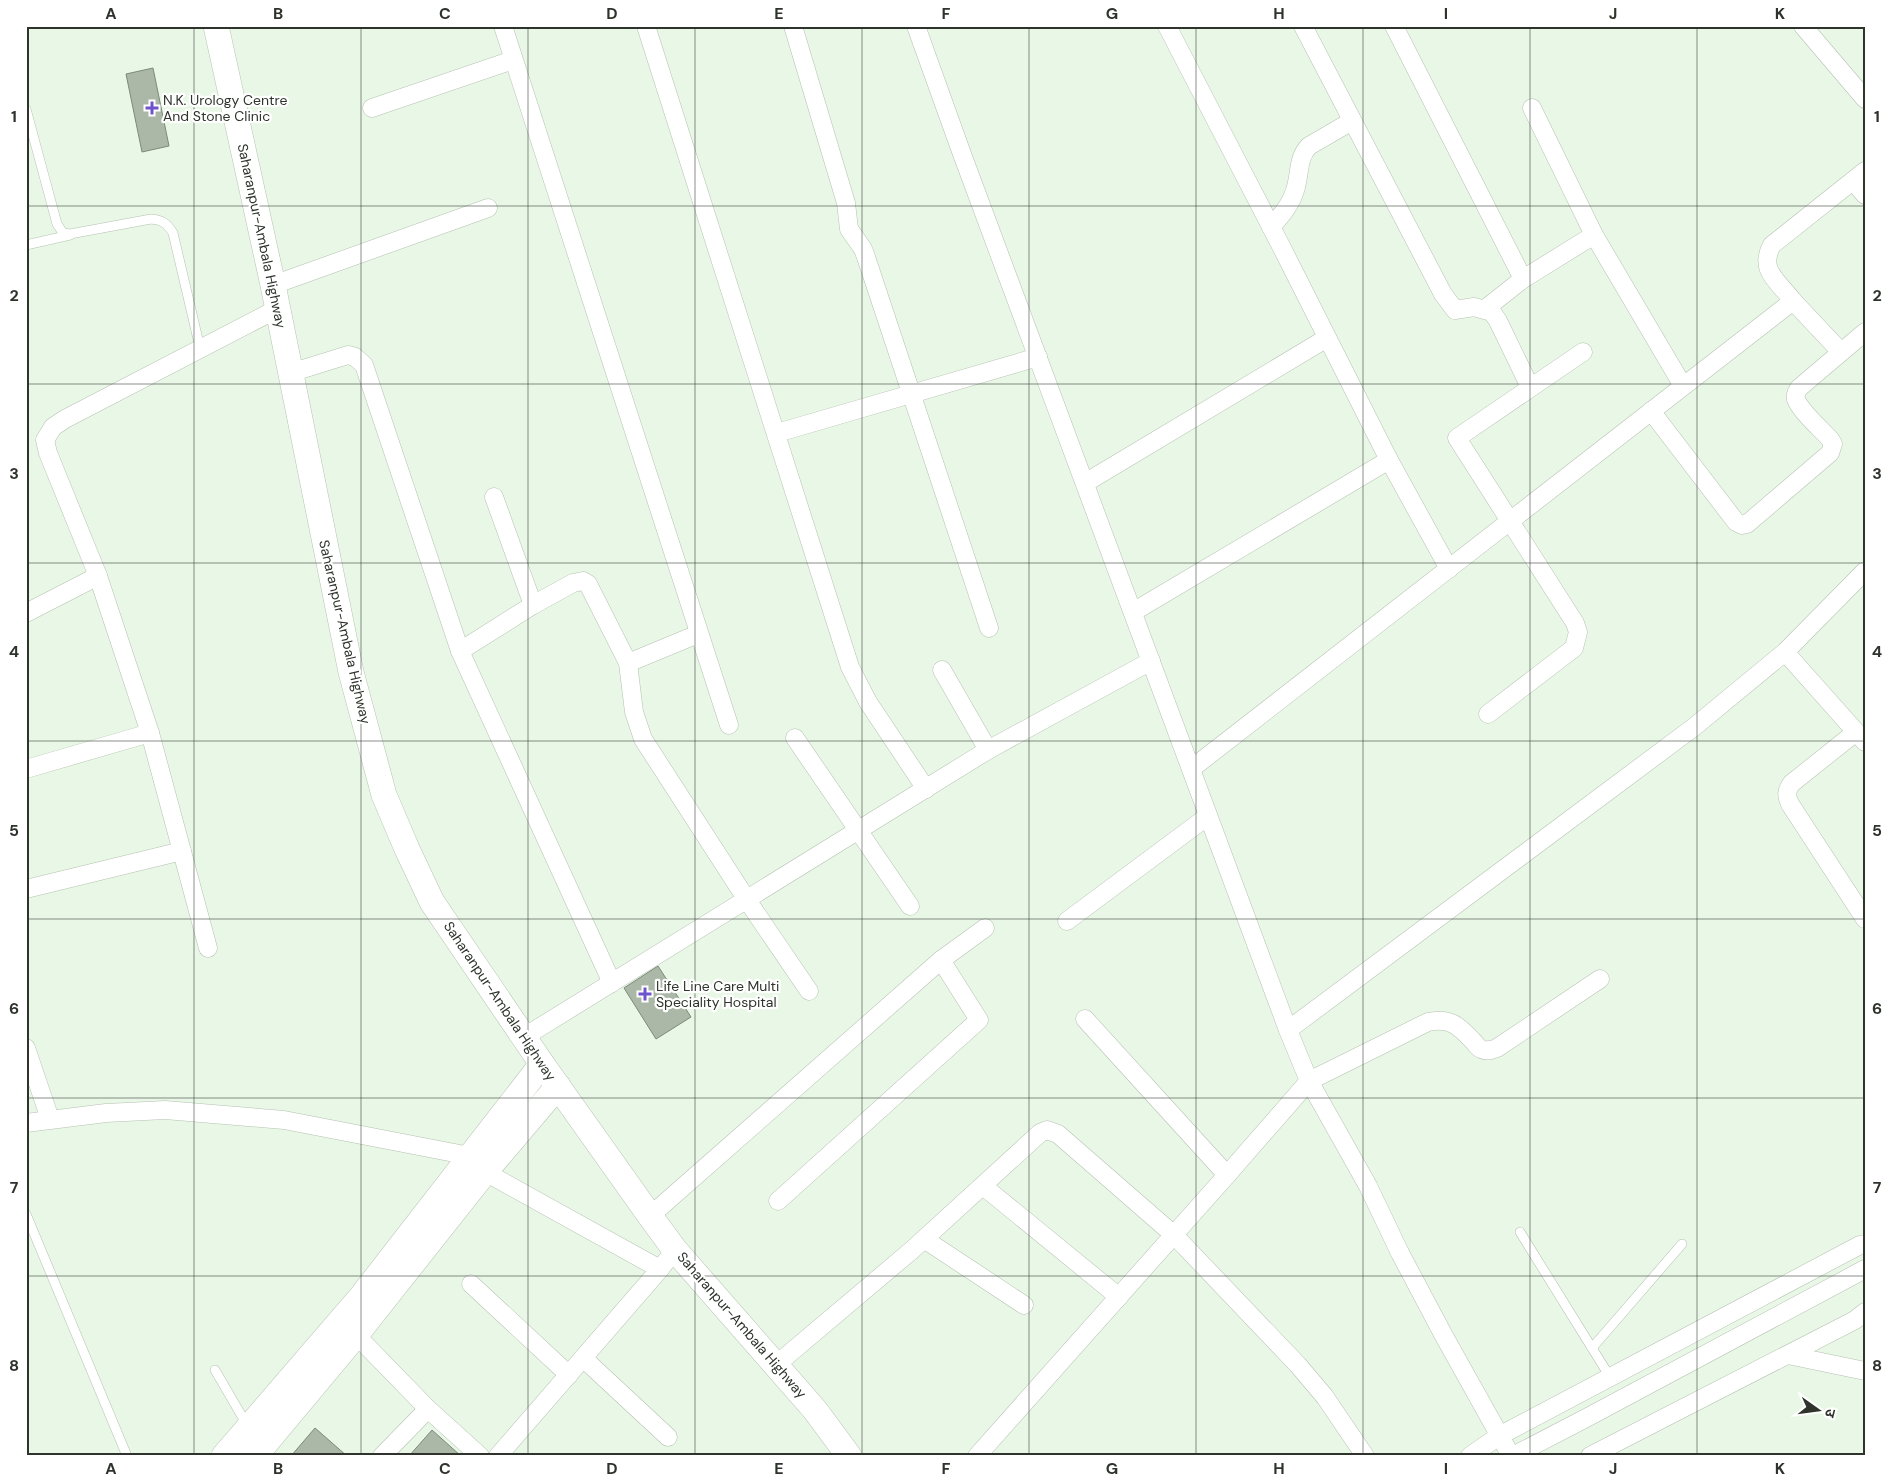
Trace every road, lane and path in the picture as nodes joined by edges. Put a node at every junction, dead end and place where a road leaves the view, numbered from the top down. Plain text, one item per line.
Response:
1 (216, 26) edge
2 (503, 26) edge
3 (646, 26) edge
4 (793, 26) edge
5 (1166, 26) edge
6 (1303, 26) edge
7 (1394, 26) edge
8 (1803, 26) edge
9 (923, 29) edge
10 (513, 60) junction
11 (1865, 99) edge
12 (372, 108) dead end
13 (1532, 108) dead end
14 (26, 109) edge
15 (1352, 121) junction
16 (1859, 176) edge
17 (1865, 195) edge
18 (488, 208) dead end
19 (1271, 227) junction
20 (70, 234) junction
21 (1594, 235) junction
22 (26, 245) edge
23 (1523, 279) junction
24 (275, 297) junction
25 (1793, 301) junction
26 (1485, 309) junction
27 (1865, 332) edge
28 (1328, 338) junction
29 (200, 348) junction
30 (1583, 352) dead end
31 (1841, 352) junction
32 (1038, 357) junction
33 (290, 373) junction
34 (1683, 386) junction
35 (1530, 387) junction
36 (912, 394) junction
37 (1651, 411) junction
38 (777, 433) junction
39 (1389, 460) junction
40 (1084, 483) junction
41 (494, 497) dead end
42 (1509, 521) junction
43 (1449, 569) junction
44 (1865, 572) edge
45 (98, 576) junction
46 (533, 605) junction
47 (1133, 612) junction
48 (26, 613) edge
49 (989, 628) dead end
50 (698, 634) junction
51 (460, 651) junction
52 (1785, 652) junction
53 (1151, 661) junction
54 (628, 663) junction
55 (942, 670) dead end
56 (1488, 714) dead end
57 (729, 725) dead end
58 (150, 733) junction
59 (1860, 737) edge
60 (796, 738) dead end
61 (988, 750) junction
62 (26, 769) edge
63 (1191, 769) junction
64 (926, 789) junction
65 (1208, 816) junction
66 (859, 831) junction
67 (182, 851) junction
68 (26, 889) edge
69 (747, 900) junction
70 (910, 906) dead end
71 (1865, 918) edge
72 (1067, 921) dead end
73 (985, 928) dead end
74 (208, 948) dead end
75 (941, 960) junction
76 (1600, 979) dead end
77 (612, 983) junction
78 (809, 991) dead end
79 (1085, 1019) dead end
80 (1288, 1030) junction
81 (524, 1037) junction
82 (26, 1048) edge
83 (542, 1064) junction
84 (1309, 1081) junction
85 (558, 1086) junction
86 (50, 1119) junction
87 (26, 1123) edge
88 (478, 1164) junction
89 (1227, 1175) junction
90 (983, 1186) junction
91 (778, 1201) dead end
92 (26, 1214) edge
93 (650, 1216) junction
94 (1520, 1232) dead end
95 (1174, 1236) junction
96 (924, 1239) junction
97 (1682, 1244) dead end
98 (1865, 1244) edge
99 (676, 1250) junction
100 (660, 1269) junction
101 (1865, 1269) edge
102 (471, 1284) dead end
103 (1119, 1297) junction
104 (1024, 1305) dead end
105 (1865, 1312) edge
106 (356, 1335) junction
107 (1592, 1348) junction
108 (1788, 1355) junction
109 (583, 1358) junction
110 (777, 1364) junction
111 (215, 1370) dead end
112 (1865, 1371) edge
113 (569, 1375) junction
114 (1610, 1377) junction
115 (428, 1408) junction
116 (249, 1427) junction
117 (1498, 1436) junction
118 (668, 1437) dead end
119 (127, 1456) edge
120 (224, 1456) edge
121 (255, 1456) edge
122 (382, 1456) edge
123 (480, 1456) edge
124 (498, 1456) edge
125 (850, 1456) edge
126 (977, 1456) edge
127 (1365, 1456) edge
128 (1470, 1456) edge
129 (1512, 1456) edge
130 (1590, 1456) edge

1 - 24 main road, Saharanpur-Ambala Highway
2 - 10 street
3 - 38 street
4 - 36 street
5 - 19 street
6 - 15 street
7 - 23 street
8 - 11 street
9 - 32 street
10 - 12 street
10 - 50 street
13 - 21 street
14 - 20 lane
15 - 19 street
15 - 26 street
16 - 17 street
16 - 25 street
18 - 24 street
19 - 28 street
20 - 22 lane
20 - 29 lane
21 - 23 street
21 - 34 street
23 - 26 street
24 - 29 street
24 - 33 main road, Saharanpur-Ambala Highway
25 - 31 street
25 - 34 street
26 - 35 street
27 - 31 street
28 - 39 street
28 - 40 street
29 - 45 street
30 - 35 street
31 - 37 street
32 - 36 street
32 - 40 street
33 - 51 street
33 - 81 main road, Saharanpur-Ambala Highway
34 - 37 street
35 - 42 street
36 - 38 street
36 - 49 street
37 - 42 street
38 - 64 street
39 - 43 street
39 - 47 street
40 - 47 street
41 - 46 street
42 - 43 street
42 - 56 street
43 - 63 street
44 - 52 street
45 - 48 street
45 - 58 street
46 - 51 street
46 - 54 street
47 - 53 street
50 - 54 street
50 - 57 street
51 - 77 street
52 - 59 street
52 - 80 street
53 - 61 street
53 - 63 street
54 - 69 street
55 - 61 street
58 - 62 street
58 - 67 street
59 - 71 street
60 - 66 street
61 - 64 street
63 - 65 street
64 - 66 street
65 - 72 street
65 - 80 street
66 - 69 street
66 - 70 street
67 - 68 street
67 - 74 street
69 - 77 street
69 - 78 street
73 - 75 street
75 - 91 street
75 - 93 street
76 - 84 street
77 - 81 street
79 - 89 street
80 - 84 street
81 - 83 main road, Saharanpur-Ambala Highway
82 - 86 street
83 - 85 main road, Saharanpur-Ambala Highway
83 - 88 main road
84 - 89 street
84 - 117 street
85 - 88 main road
85 - 93 main road, Saharanpur-Ambala Highway
86 - 87 street
86 - 88 street
88 - 100 street
88 - 106 main road
88 - 116 main road
89 - 95 street
90 - 95 street
90 - 96 street
90 - 103 street
92 - 119 lane
93 - 99 main road, Saharanpur-Ambala Highway
94 - 107 lane
95 - 103 street
95 - 127 street
96 - 104 street
96 - 110 street
97 - 107 lane
98 - 114 street
99 - 100 street
99 - 110 main road, Saharanpur-Ambala Highway
100 - 109 street
101 - 129 street
102 - 113 street
103 - 126 street
105 - 108 street
106 - 115 street
106 - 121 main road
107 - 114 lane
108 - 112 street
108 - 130 street
109 - 113 street
109 - 118 street
110 - 125 main road, Saharanpur-Ambala Highway
111 - 116 lane
113 - 124 street
114 - 117 street
115 - 122 street
115 - 123 street
116 - 120 main road
117 - 128 street
117 - 129 street

